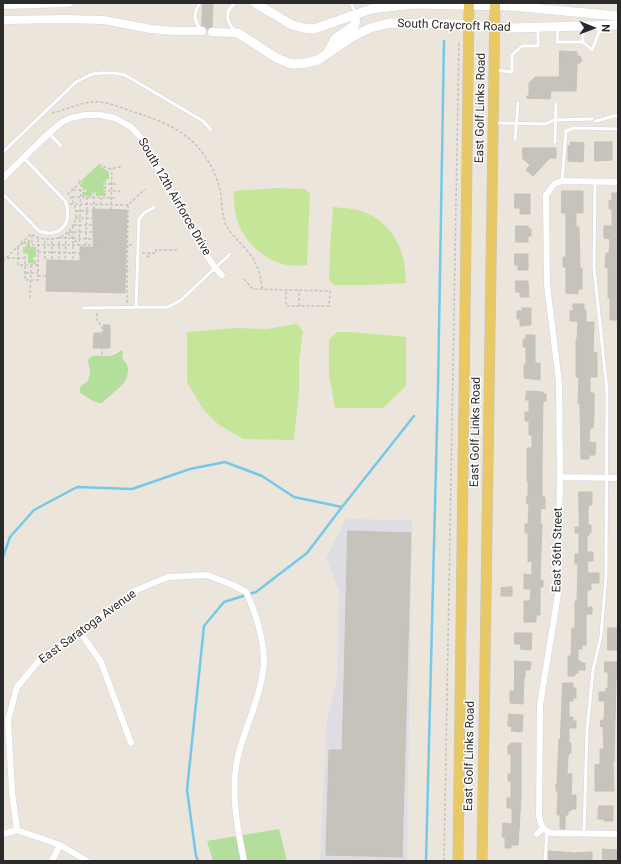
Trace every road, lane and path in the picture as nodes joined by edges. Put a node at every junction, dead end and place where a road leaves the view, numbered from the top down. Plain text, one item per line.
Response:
1 (69, 3) edge
2 (200, 3) edge
3 (235, 3) edge
4 (255, 3) edge
5 (351, 3) edge
6 (402, 3) edge
7 (412, 3) edge
8 (469, 4) edge
9 (495, 4) edge
10 (3, 5) edge
11 (356, 14) junction
12 (618, 16) edge
13 (3, 20) edge
14 (468, 25) junction
15 (618, 25) edge
16 (495, 26) junction
17 (583, 26) junction
18 (601, 26) junction
19 (538, 28) junction
20 (558, 28) junction
21 (202, 31) joint
22 (212, 32) dead end
23 (238, 33) junction
24 (459, 41) dead end
25 (583, 42) junction
26 (328, 54) junction
27 (494, 70) junction
28 (518, 103) dead end
29 (556, 104) dead end
30 (618, 115) edge
31 (592, 119) dead end
32 (556, 120) junction
33 (596, 121) dead end
34 (494, 123) junction
35 (516, 123) junction
36 (618, 129) edge
37 (211, 130) dead end
38 (49, 133) junction
39 (515, 140) dead end
40 (555, 142) dead end
41 (61, 146) dead end
42 (3, 152) edge
43 (24, 158) junction
44 (99, 164) dead end
45 (122, 166) dead end
46 (112, 169) junction
47 (3, 178) edge
48 (78, 180) dead end
49 (562, 181) junction
50 (80, 182) junction
51 (595, 182) junction
52 (618, 182) edge
53 (103, 184) dead end
54 (112, 184) junction
55 (117, 184) dead end
56 (145, 189) dead end
57 (72, 190) junction
58 (80, 190) junction
59 (85, 190) dead end
60 (103, 191) dead end
61 (111, 191) junction
62 (120, 191) dead end
63 (94, 192) dead end
64 (3, 194) edge
65 (71, 197) junction
66 (80, 197) junction
67 (87, 197) junction
68 (94, 197) junction
69 (101, 198) junction
70 (111, 198) junction
71 (116, 198) dead end
72 (66, 204) junction
73 (75, 204) junction
74 (80, 204) junction
75 (87, 205) junction
76 (94, 205) junction
77 (101, 205) junction
78 (111, 205) junction
79 (128, 205) junction
80 (154, 207) dead end
81 (111, 210) dead end
82 (76, 211) junction
83 (80, 211) junction
84 (87, 211) junction
85 (76, 218) junction
86 (80, 218) junction
87 (87, 218) junction
88 (92, 218) dead end
89 (73, 225) junction
90 (80, 225) junction
91 (87, 225) junction
92 (92, 225) dead end
93 (62, 228) junction
94 (73, 232) junction
95 (80, 232) junction
96 (87, 232) junction
97 (92, 232) dead end
98 (67, 233) junction
99 (32, 235) junction
100 (38, 238) junction
101 (59, 238) junction
102 (66, 238) junction
103 (45, 239) junction
104 (52, 239) junction
105 (73, 239) junction
106 (80, 239) junction
107 (87, 239) junction
108 (92, 239) dead end
109 (38, 245) junction
110 (45, 245) junction
111 (52, 245) junction
112 (59, 245) junction
113 (66, 245) junction
114 (73, 245) junction
115 (79, 245) junction
116 (86, 245) junction
117 (119, 245) dead end
118 (128, 245) junction
119 (138, 245) junction
120 (103, 246) dead end
121 (18, 247) junction
122 (179, 250) dead end
123 (38, 252) junction
124 (45, 252) junction
125 (52, 252) junction
126 (59, 252) junction
127 (65, 252) junction
128 (73, 252) junction
129 (80, 253) dead end
130 (150, 253) junction
131 (230, 254) dead end
132 (146, 256) dead end
133 (6, 258) junction
134 (18, 258) junction
135 (45, 259) dead end
136 (52, 259) dead end
137 (59, 259) dead end
138 (65, 259) dead end
139 (73, 259) dead end
140 (3, 261) edge
141 (25, 265) junction
142 (31, 265) junction
143 (38, 265) junction
144 (215, 268) junction
145 (25, 273) junction
146 (31, 273) junction
147 (38, 273) junction
148 (222, 275) dead end
149 (38, 276) junction
150 (46, 276) dead end
151 (244, 279) dead end
152 (31, 280) junction
153 (286, 290) junction
154 (299, 290) junction
155 (30, 298) dead end
156 (299, 306) junction
157 (136, 307) junction
158 (84, 308) dead end
159 (97, 308) junction
160 (127, 308) junction
161 (102, 356) dead end
162 (560, 477) junction
163 (606, 478) junction
164 (618, 478) edge
165 (80, 632) junction
166 (131, 743) dead end
167 (17, 830) junction
168 (545, 830) junction
169 (584, 833) junction
170 (3, 834) edge
171 (537, 834) dead end
172 (618, 834) edge
173 (60, 845) junction
174 (52, 861) edge
175 (87, 861) edge
176 (244, 861) edge
177 (444, 861) edge
178 (458, 861) edge
179 (482, 861) edge
180 (545, 861) edge

1 - 10 street
2 - 21 lane
3 - 23 lane
4 - 11 main road, South Craycroft Road
5 - 11 lane
6 - 7 lane
7 - 8 main road, South Craycroft Road
7 - 11 main road, South Craycroft Road
8 - 9 main road, South Craycroft Road
8 - 14 main road, East Golf Links Road
9 - 12 main road, South Craycroft Road
9 - 16 main road, East Golf Links Road
11 - 26 main road
13 - 21 street
14 - 16 main road, South Craycroft Road
14 - 26 main road, South Craycroft Road
14 - 178 main road, East Golf Links Road
15 - 18 main road, South Craycroft Road
16 - 19 main road, South Craycroft Road
16 - 27 main road, East Golf Links Road
17 - 18 main road, South Craycroft Road
17 - 20 main road, South Craycroft Road
17 - 25 lane
18 - 25 lane
19 - 20 main road, South Craycroft Road
19 - 27 lane
20 - 25 lane
22 - 23 street
23 - 26 main road, South Craycroft Road
24 - 177 path
27 - 34 main road, East Golf Links Road
28 - 35 lane
29 - 32 lane
30 - 33 lane
31 - 32 lane
32 - 35 lane
32 - 40 lane
34 - 35 lane
34 - 179 main road, East Golf Links Road
35 - 39 lane
36 - 49 lane
37 - 42 lane
38 - 41 lane
38 - 43 street, South 12th Airforce Drive
38 - 144 street, South 12th Airforce Drive
43 - 47 street, South 12th Airforce Drive
43 - 72 lane
44 - 46 path
45 - 46 path
46 - 54 path
48 - 50 path
49 - 51 street
49 - 162 street, East 36th Street
50 - 57 path
50 - 58 path
51 - 52 street
51 - 163 lane
53 - 54 path
54 - 55 path
54 - 61 path
56 - 79 path
57 - 58 path
57 - 65 path
58 - 59 path
58 - 66 path
60 - 61 path
61 - 62 path
61 - 70 path
63 - 68 path
64 - 93 lane
65 - 66 path
65 - 73 path
66 - 67 path
66 - 74 path
67 - 68 path
67 - 75 path
68 - 69 path
68 - 76 path
69 - 70 path
69 - 77 path
70 - 71 path
70 - 78 path
72 - 73 path
72 - 93 lane
73 - 74 path
73 - 82 path
74 - 75 path
74 - 83 path
75 - 76 path
75 - 84 path
76 - 77 path
76 - 84 path
77 - 78 path
78 - 79 path
78 - 81 path
79 - 118 path
80 - 119 lane
82 - 83 path
82 - 85 path
83 - 84 path
83 - 86 path
84 - 87 path
85 - 86 path
85 - 89 path
86 - 87 path
86 - 90 path
87 - 88 path
87 - 91 path
89 - 90 path
89 - 94 path
89 - 98 path
90 - 91 path
90 - 95 path
91 - 92 path
91 - 96 path
93 - 98 path
94 - 95 path
94 - 98 path
94 - 105 path
95 - 96 path
95 - 106 path
96 - 97 path
96 - 107 path
98 - 101 path
98 - 102 path
98 - 105 path
99 - 100 path
99 - 109 path
99 - 121 path
100 - 103 path
100 - 109 path
101 - 102 path
101 - 104 path
101 - 112 path
102 - 105 path
102 - 113 path
103 - 104 path
103 - 110 path
104 - 111 path
105 - 106 path
105 - 114 path
105 - 115 path
106 - 107 path
106 - 115 path
107 - 108 path
107 - 116 path
109 - 110 path
109 - 123 path
110 - 111 path
110 - 124 path
111 - 112 path
111 - 125 path
112 - 113 path
112 - 126 path
113 - 114 path
113 - 127 path
114 - 115 path
114 - 128 path
115 - 116 path
116 - 120 path
117 - 118 path
118 - 119 path
118 - 160 path
119 - 130 path
119 - 157 lane
121 - 133 path
121 - 134 path
122 - 130 path
123 - 124 path
123 - 143 path
124 - 125 path
124 - 135 path
125 - 126 path
125 - 136 path
126 - 127 path
126 - 137 path
127 - 128 path
127 - 138 path
128 - 129 path
128 - 139 path
130 - 132 path
131 - 144 lane
133 - 134 path
133 - 140 path
134 - 141 path
134 - 141 path
141 - 142 path
141 - 145 path
142 - 143 path
142 - 146 path
143 - 147 path
144 - 148 street, South 12th Airforce Drive
144 - 157 lane
145 - 146 path
145 - 152 path
146 - 147 path
146 - 152 path
147 - 149 path
149 - 150 path
149 - 152 path
151 - 153 path
152 - 155 path
153 - 154 path
153 - 156 path
154 - 156 path
154 - 156 path
157 - 160 lane
158 - 159 lane
159 - 160 lane
159 - 161 path
162 - 163 street
162 - 168 street, East 36th Street
163 - 164 street
163 - 169 lane
165 - 166 street
165 - 167 street, East Saratoga Avenue
165 - 176 street, East Saratoga Avenue
167 - 170 street
167 - 173 street
168 - 169 street
168 - 171 street
168 - 180 lane
169 - 172 street
173 - 174 street
173 - 175 street

